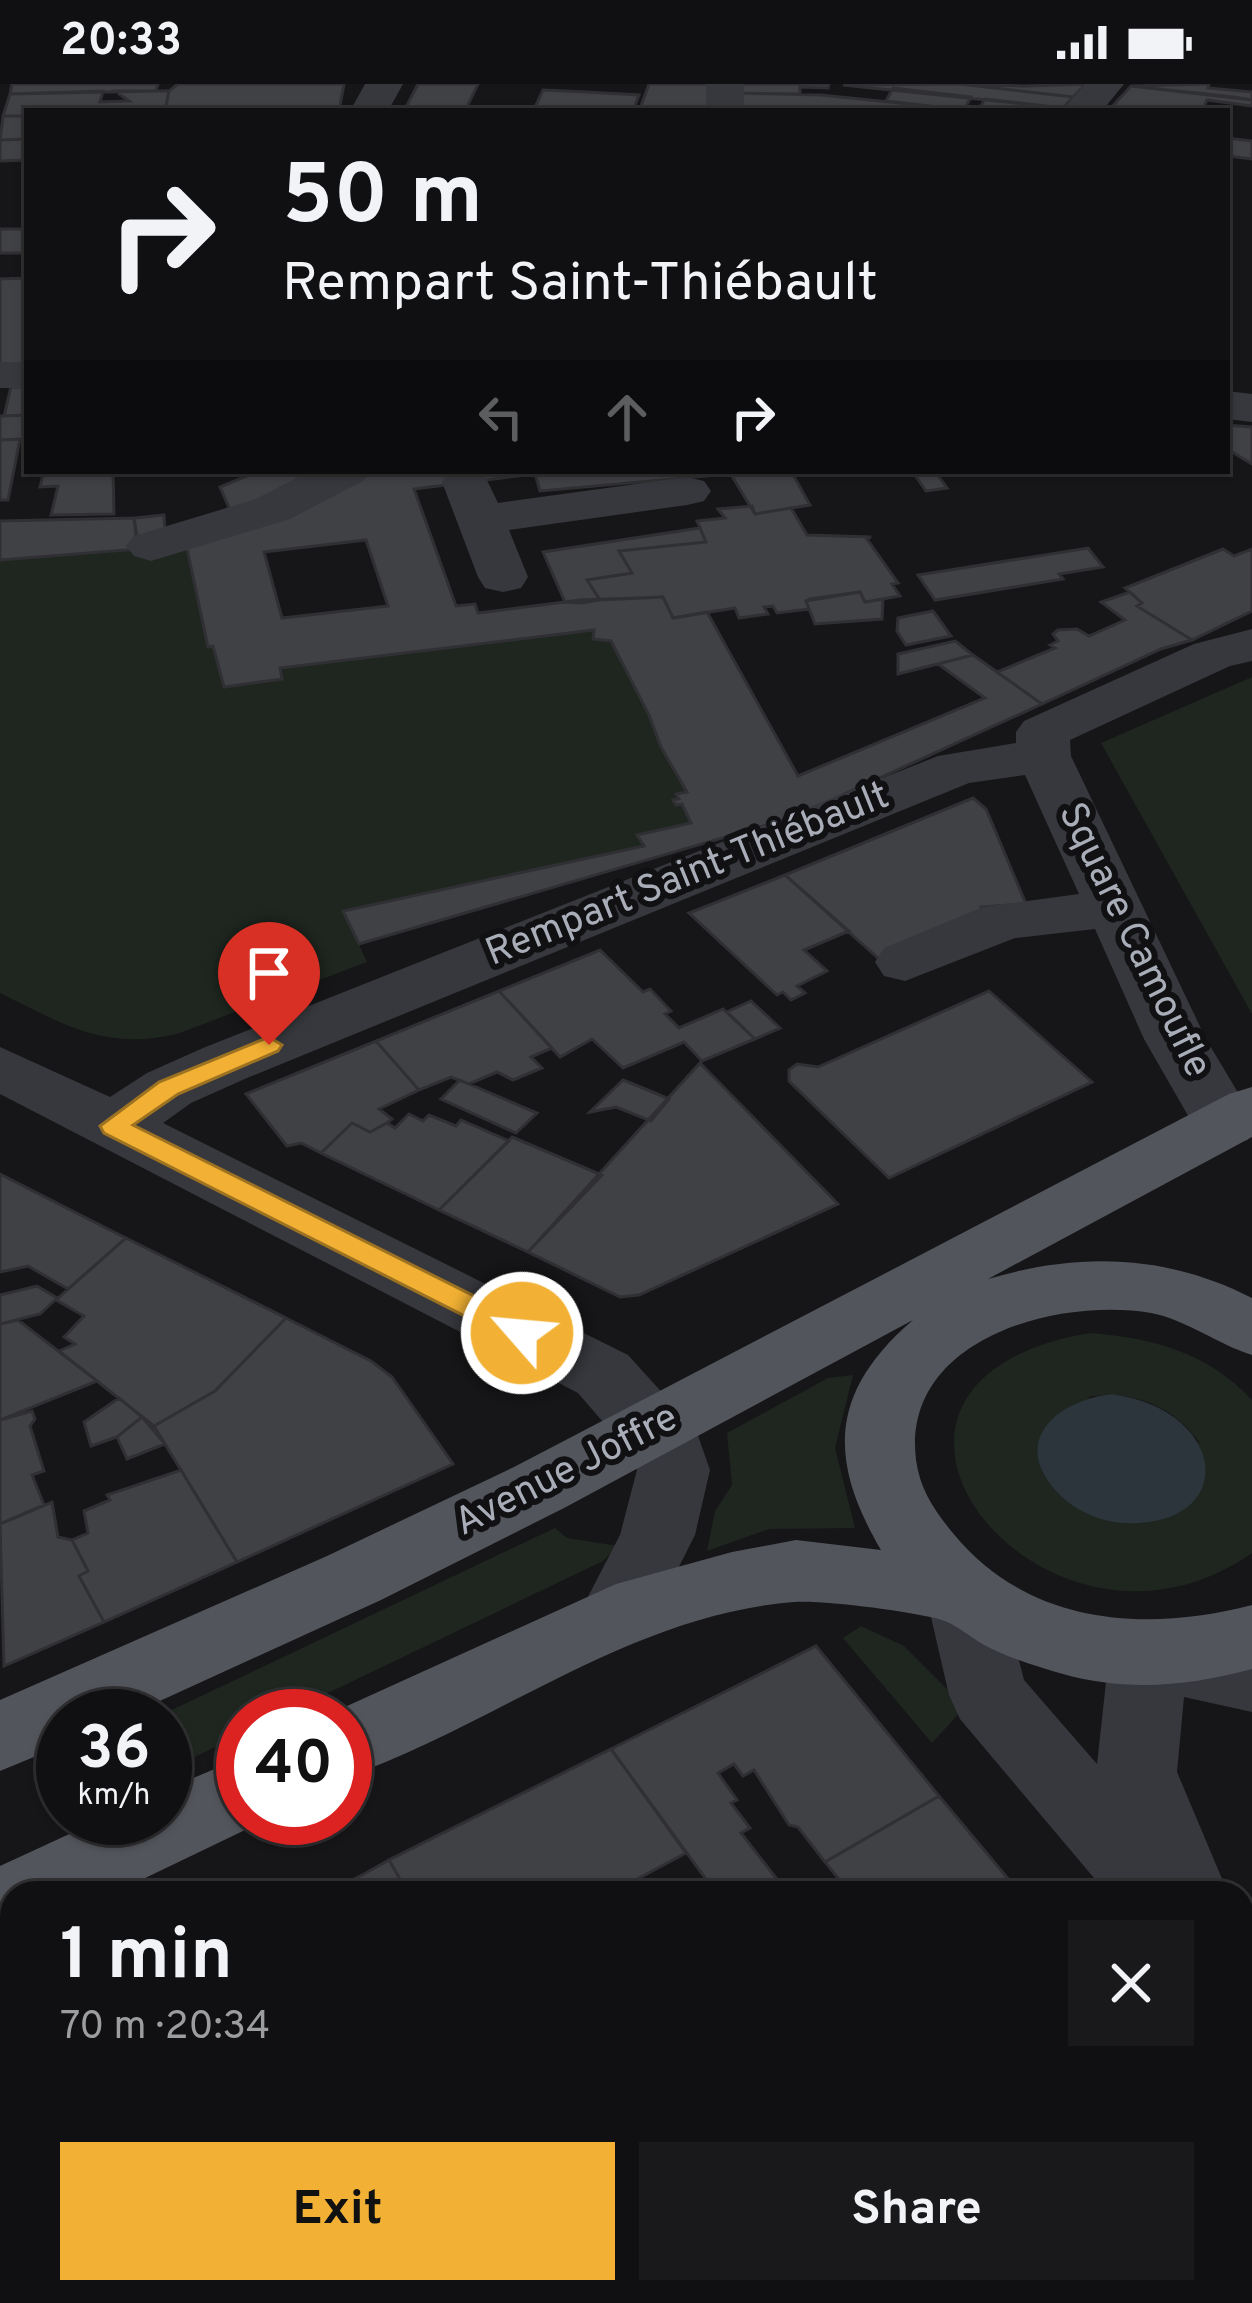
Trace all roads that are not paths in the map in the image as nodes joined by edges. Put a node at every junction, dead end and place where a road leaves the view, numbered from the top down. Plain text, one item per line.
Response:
1 (1105, 84) edge
2 (1084, 108) edge
3 (340, 474) edge
4 (686, 491) dead end
5 (151, 546) dead end
6 (503, 577) dead end
7 (1252, 645) edge
8 (1044, 756) junction
9 (1115, 910) junction
10 (905, 962) dead end
11 (0, 1068) edge
12 (1238, 1116) edge
13 (113, 1126) junction
14 (942, 1304) junction
15 (1252, 1329) edge
16 (653, 1430) junction
17 (963, 1591) junction
18 (616, 1616) junction
19 (1252, 1636) edge
20 (1158, 1655) junction
21 (1252, 1679) edge
22 (372, 1731) edge
23 (0, 1737) edge
24 (216, 1805) edge
25 (59, 1881) edge
26 (1159, 1881) edge
27 (1181, 1881) edge

1 - 2 street
3 - 5 street
4 - 6 street
7 - 8 street
8 - 9 street, Square Camoufle
8 - 13 street, Rempart Saint-Thiébault
9 - 10 street
9 - 12 street, Square Camoufle
11 - 13 street
12 - 14 main road, Avenue Joffre
13 - 16 street
14 - 15 main road
14 - 16 main road, Avenue Joffre
14 - 17 main road
16 - 18 street
16 - 23 main road, Avenue Joffre
17 - 18 main road
17 - 20 main road
17 - 26 street
18 - 22 main road
19 - 20 main road
20 - 21 street
20 - 27 street
24 - 25 main road

